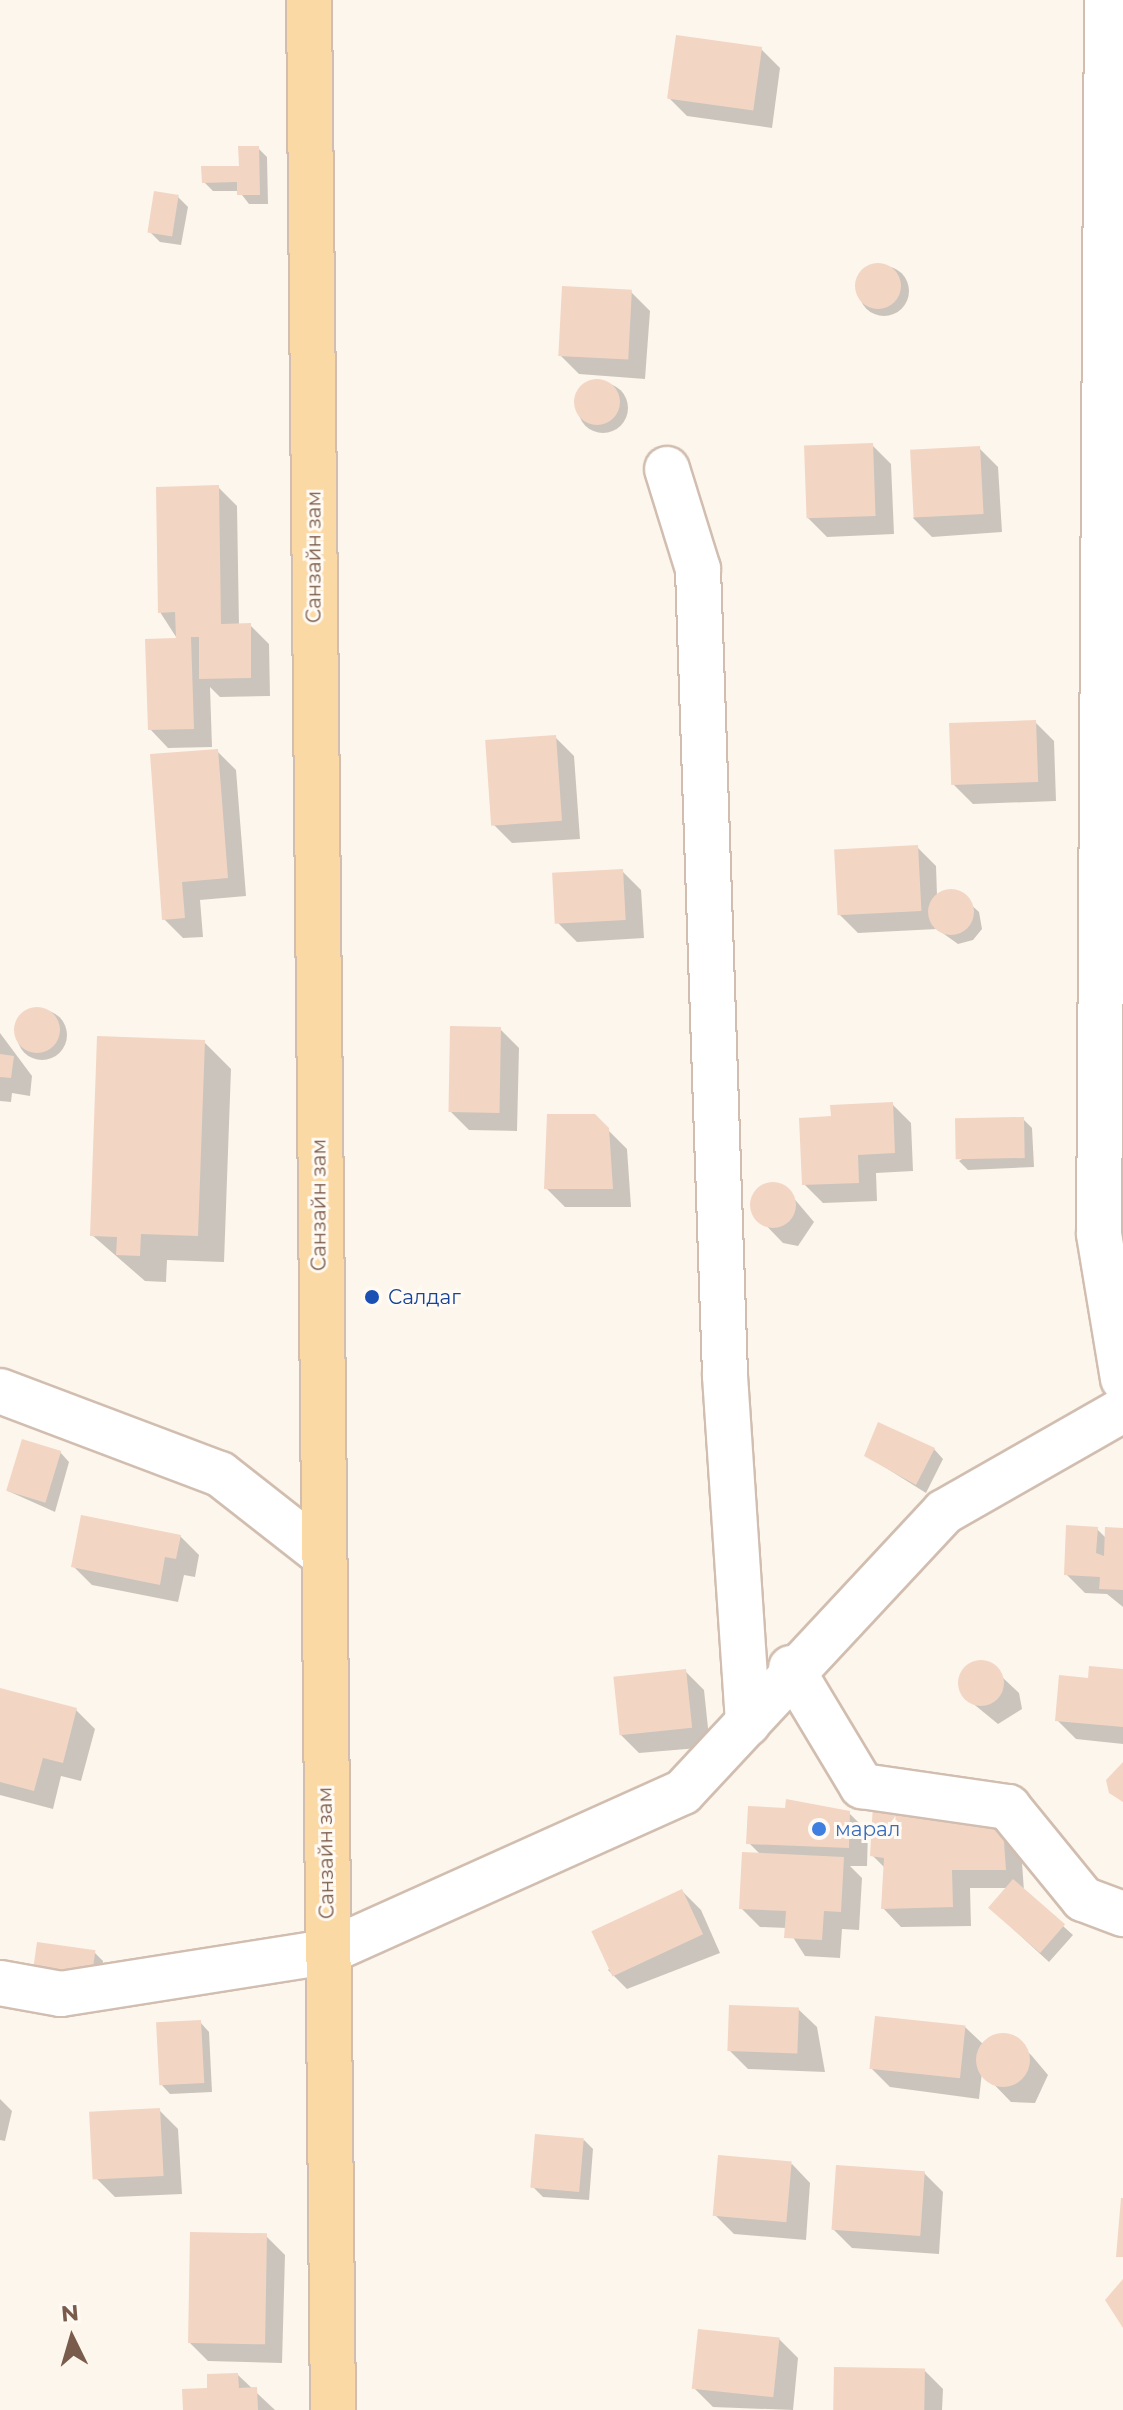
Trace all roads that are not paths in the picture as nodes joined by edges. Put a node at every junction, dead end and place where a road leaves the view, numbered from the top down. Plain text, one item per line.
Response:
1 (309, 0) edge
2 (1107, 0) edge
3 (667, 469) dead end
4 (1114, 495) edge
5 (1123, 1379) edge
6 (0, 1391) edge
7 (1123, 1410) edge
8 (322, 1554) junction
9 (791, 1668) junction
10 (748, 1723) junction
11 (1123, 1914) edge
12 (327, 1952) junction
13 (0, 1983) edge
14 (333, 2410) edge

1 - 8 main road, Санзайн зам
2 - 4 street
3 - 10 street
4 - 5 street
6 - 8 street
7 - 9 street
8 - 12 main road, Санзайн зам
9 - 10 street
9 - 11 street
10 - 12 street
12 - 13 street
12 - 14 main road, Санзайн зам

